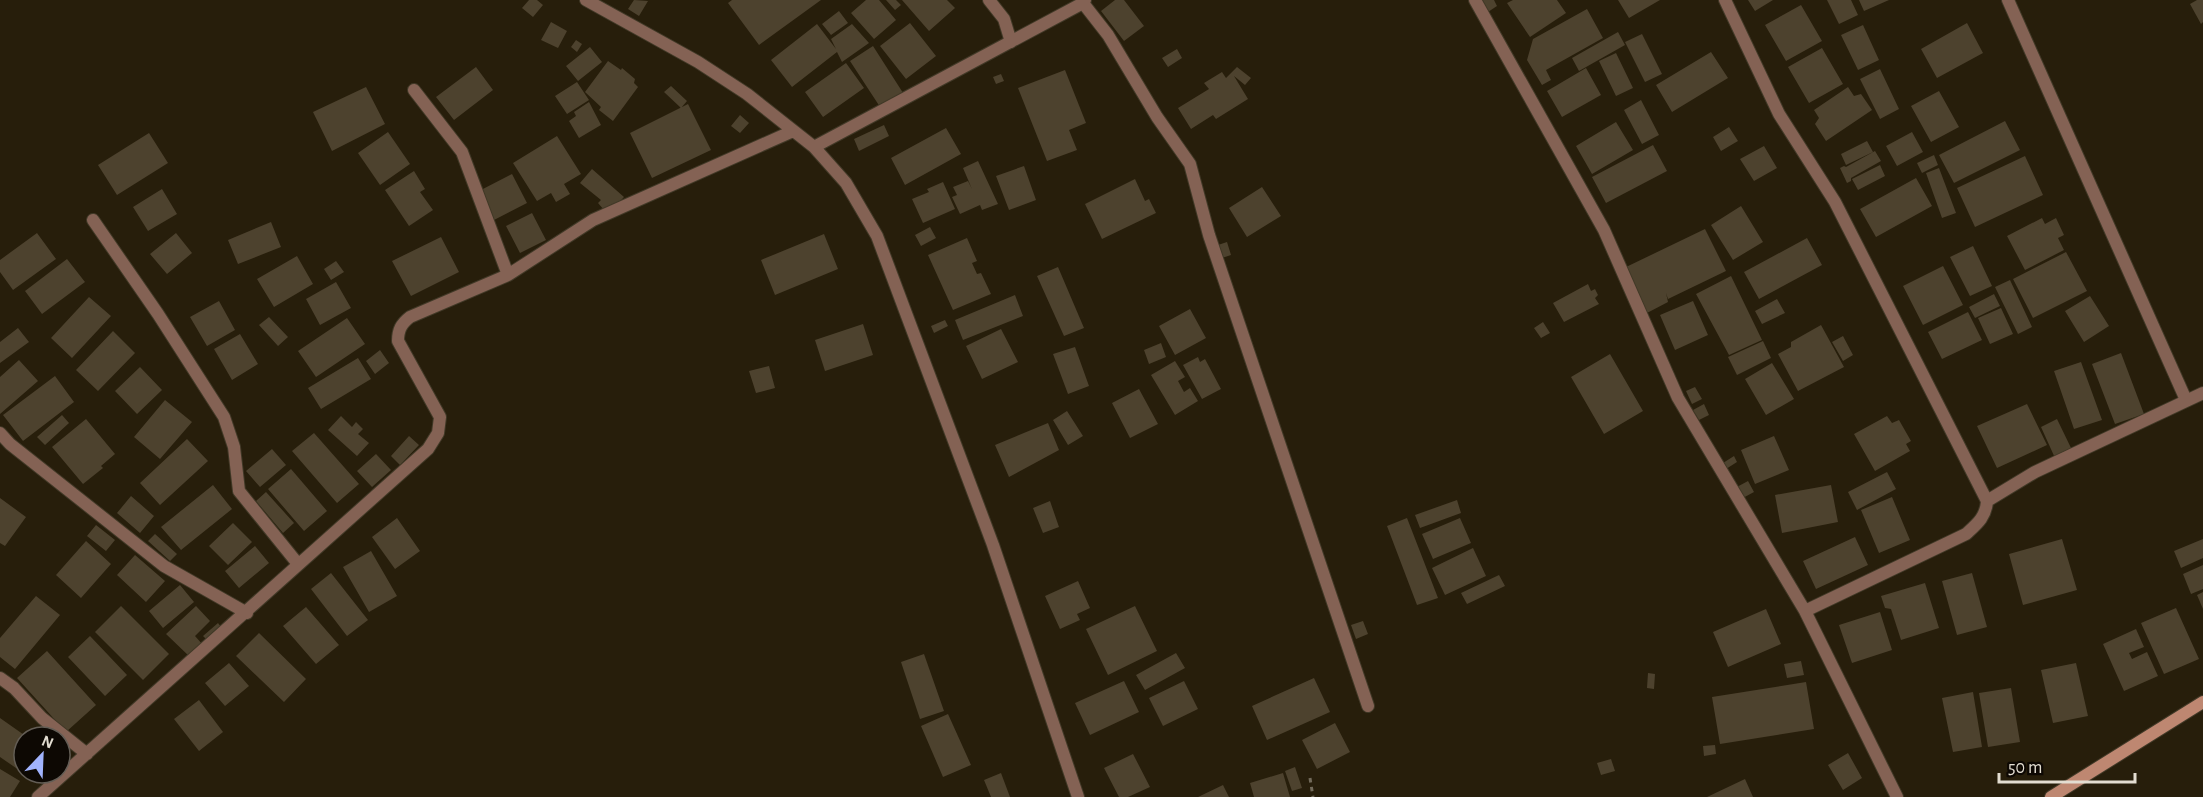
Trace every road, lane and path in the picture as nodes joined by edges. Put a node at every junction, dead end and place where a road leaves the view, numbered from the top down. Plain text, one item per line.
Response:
1 (586, 0) edge
2 (989, 0) edge
3 (1475, 0) edge
4 (1725, 0) edge
5 (2008, 0) edge
6 (1084, 2) edge
7 (1011, 42) junction
8 (414, 90) dead end
9 (793, 131) junction
10 (814, 147) junction
11 (93, 220) dead end
12 (507, 275) junction
13 (2203, 393) edge
14 (2186, 400) junction
15 (0, 433) edge
16 (1986, 501) junction
17 (298, 564) junction
18 (1805, 611) junction
19 (247, 613) junction
20 (0, 678) edge
21 (2203, 702) edge
22 (1368, 706) dead end
23 (87, 754) junction
24 (1310, 778) dead end
25 (38, 797) edge
26 (1077, 797) edge
27 (1313, 797) edge
28 (1896, 797) edge
29 (2051, 797) edge

1 - 9 street
2 - 7 street
3 - 18 street
4 - 16 street
5 - 14 street
6 - 7 street
6 - 22 street
7 - 10 street
8 - 12 street
9 - 10 street
9 - 12 street
10 - 26 street
11 - 17 street
12 - 17 street
13 - 14 street
14 - 16 street
15 - 19 street
16 - 18 street
17 - 19 street
18 - 28 street
19 - 23 street
20 - 23 street
21 - 29 main road
23 - 25 street
24 - 27 path

